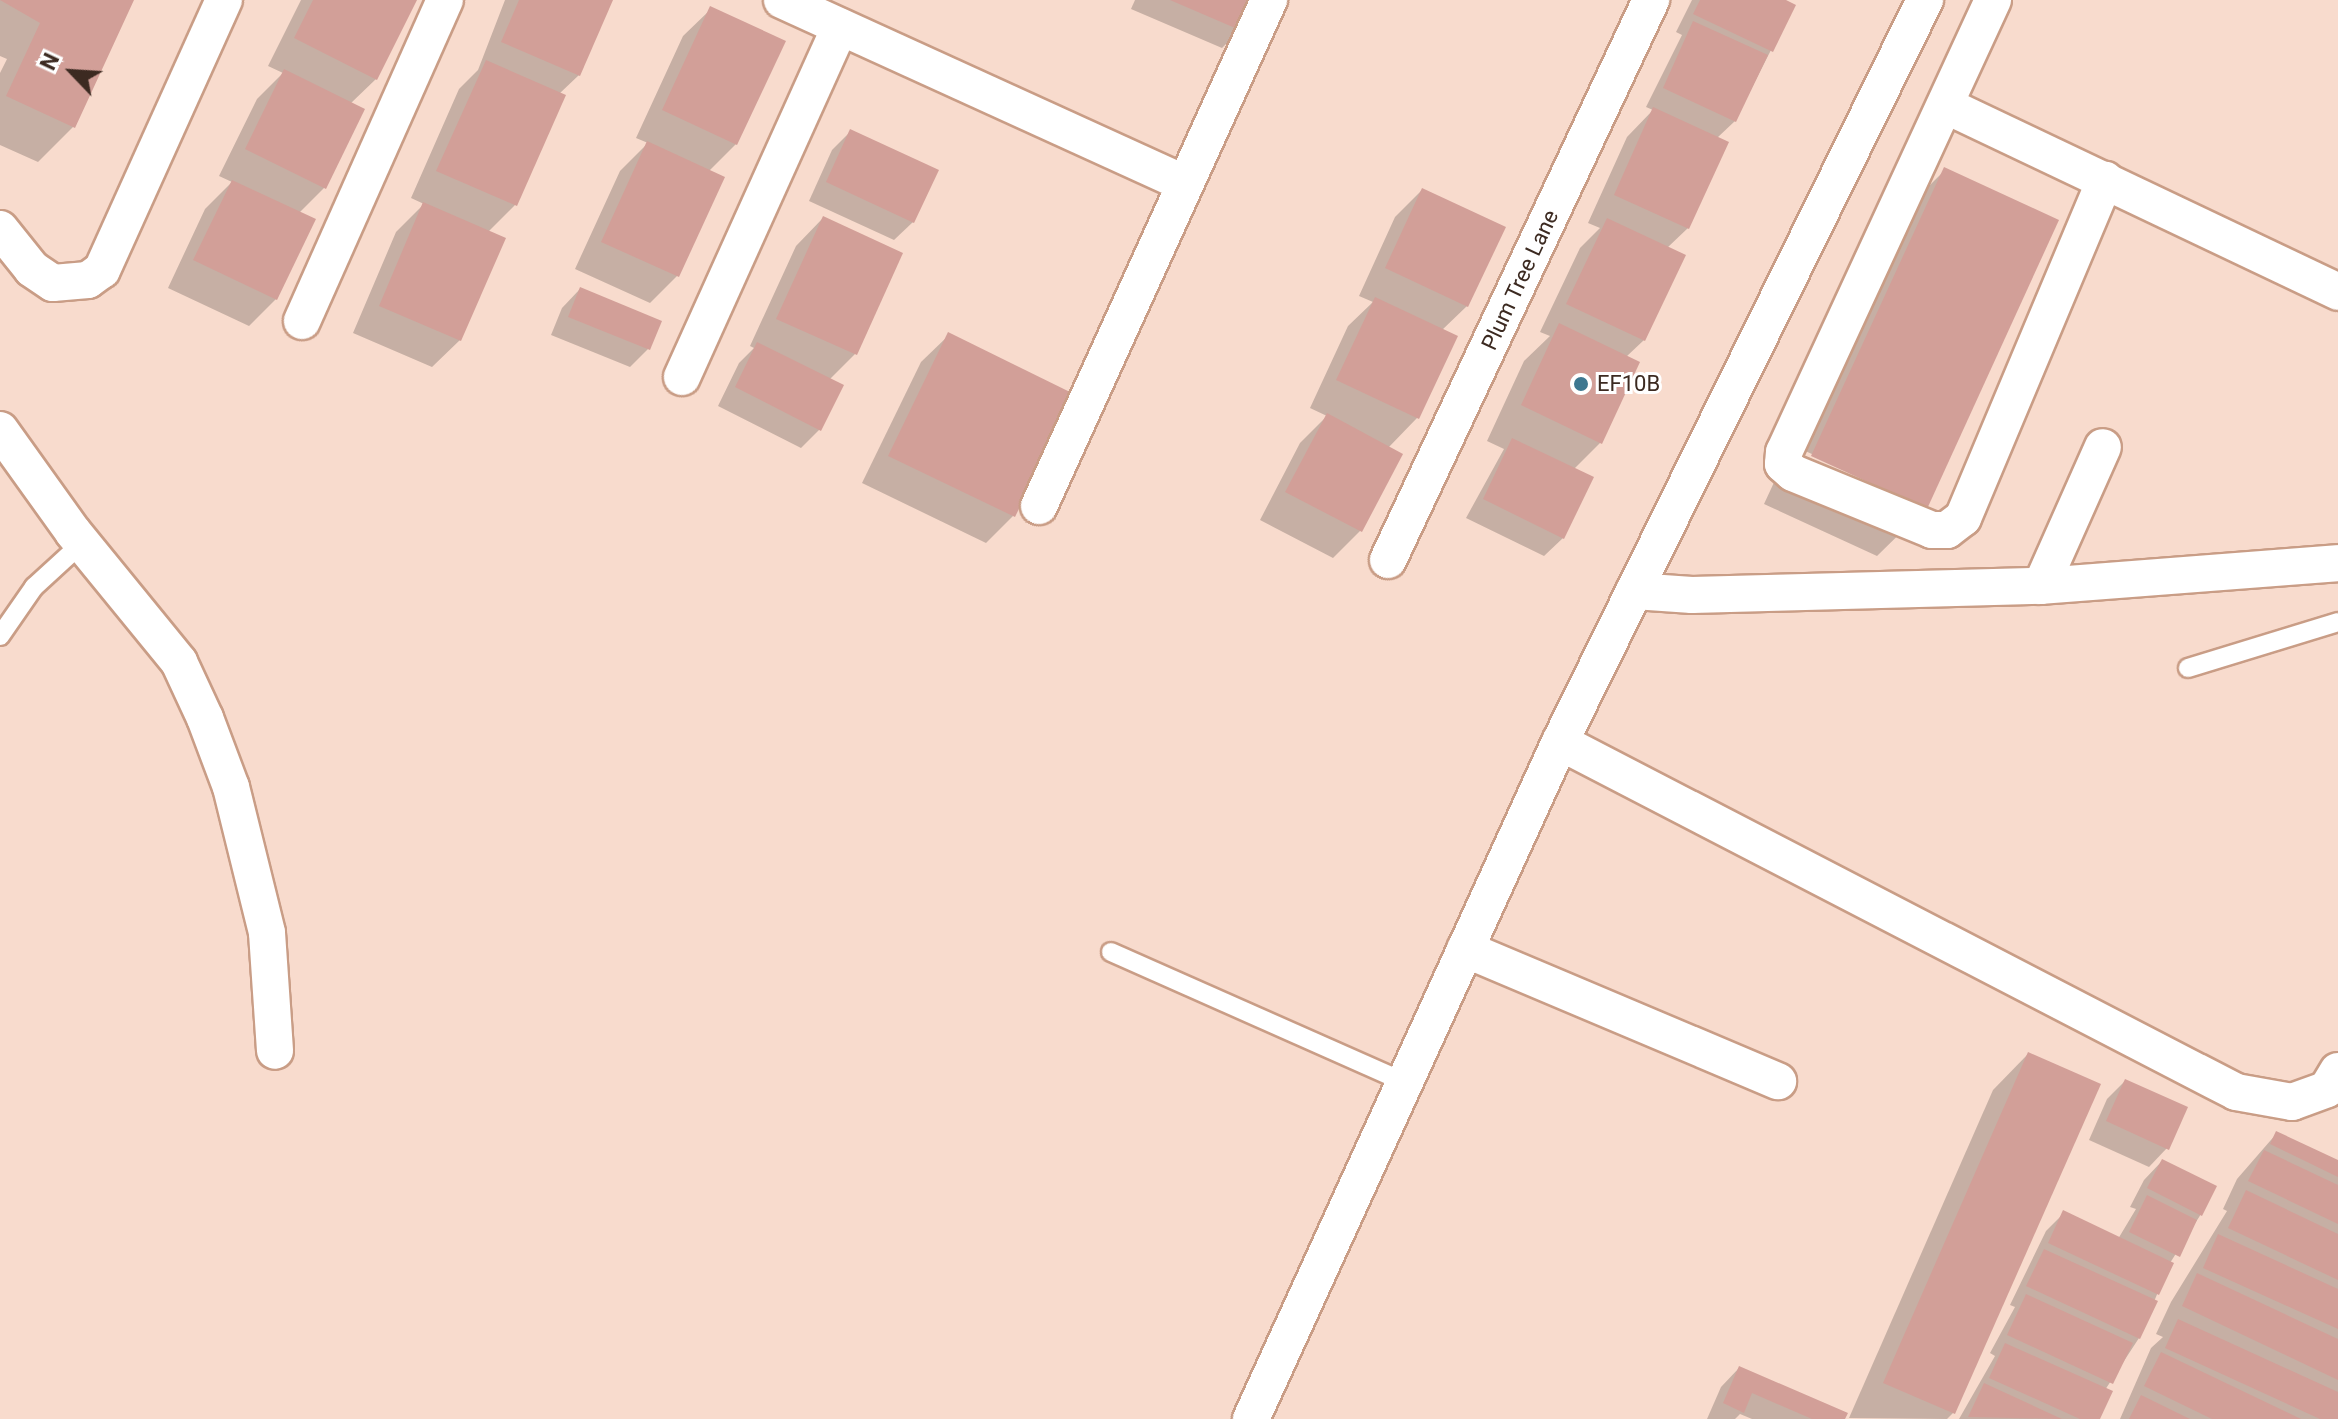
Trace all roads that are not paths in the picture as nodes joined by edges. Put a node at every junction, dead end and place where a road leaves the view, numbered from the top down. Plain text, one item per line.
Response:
1 (224, 0) edge
2 (445, 0) edge
3 (782, 0) edge
4 (1269, 0) edge
5 (1651, 0) edge
6 (1925, 0) edge
7 (1993, 0) edge
8 (840, 27) junction
9 (1947, 106) junction
10 (2105, 180) junction
11 (1185, 184) junction
12 (0, 229) edge
13 (2338, 292) edge
14 (302, 321) dead end
15 (682, 377) dead end
16 (0, 430) edge
17 (2103, 447) dead end
18 (1039, 506) dead end
19 (82, 543) junction
20 (1388, 560) dead end
21 (2338, 563) edge
22 (2041, 586) junction
23 (1634, 591) junction
24 (2338, 622) edge
25 (0, 636) edge
26 (2188, 668) dead end
27 (1560, 742) junction
28 (1465, 949) junction
29 (1111, 952) dead end
30 (275, 1051) dead end
31 (2338, 1071) edge
32 (1778, 1081) dead end
33 (1404, 1082) junction
34 (1251, 1419) edge

1 - 12 street
2 - 14 street
3 - 8 street
4 - 11 street
5 - 20 street, Plum Tree Lane
6 - 23 street
7 - 9 street
8 - 11 street
8 - 15 street
9 - 10 street
9 - 10 street
10 - 13 street
11 - 18 street
16 - 19 street
17 - 22 street
19 - 25 lane
19 - 30 street
21 - 22 street
22 - 23 street
23 - 27 street
24 - 26 lane
27 - 28 street
27 - 31 street
28 - 32 street
28 - 33 street
29 - 33 lane
33 - 34 street

